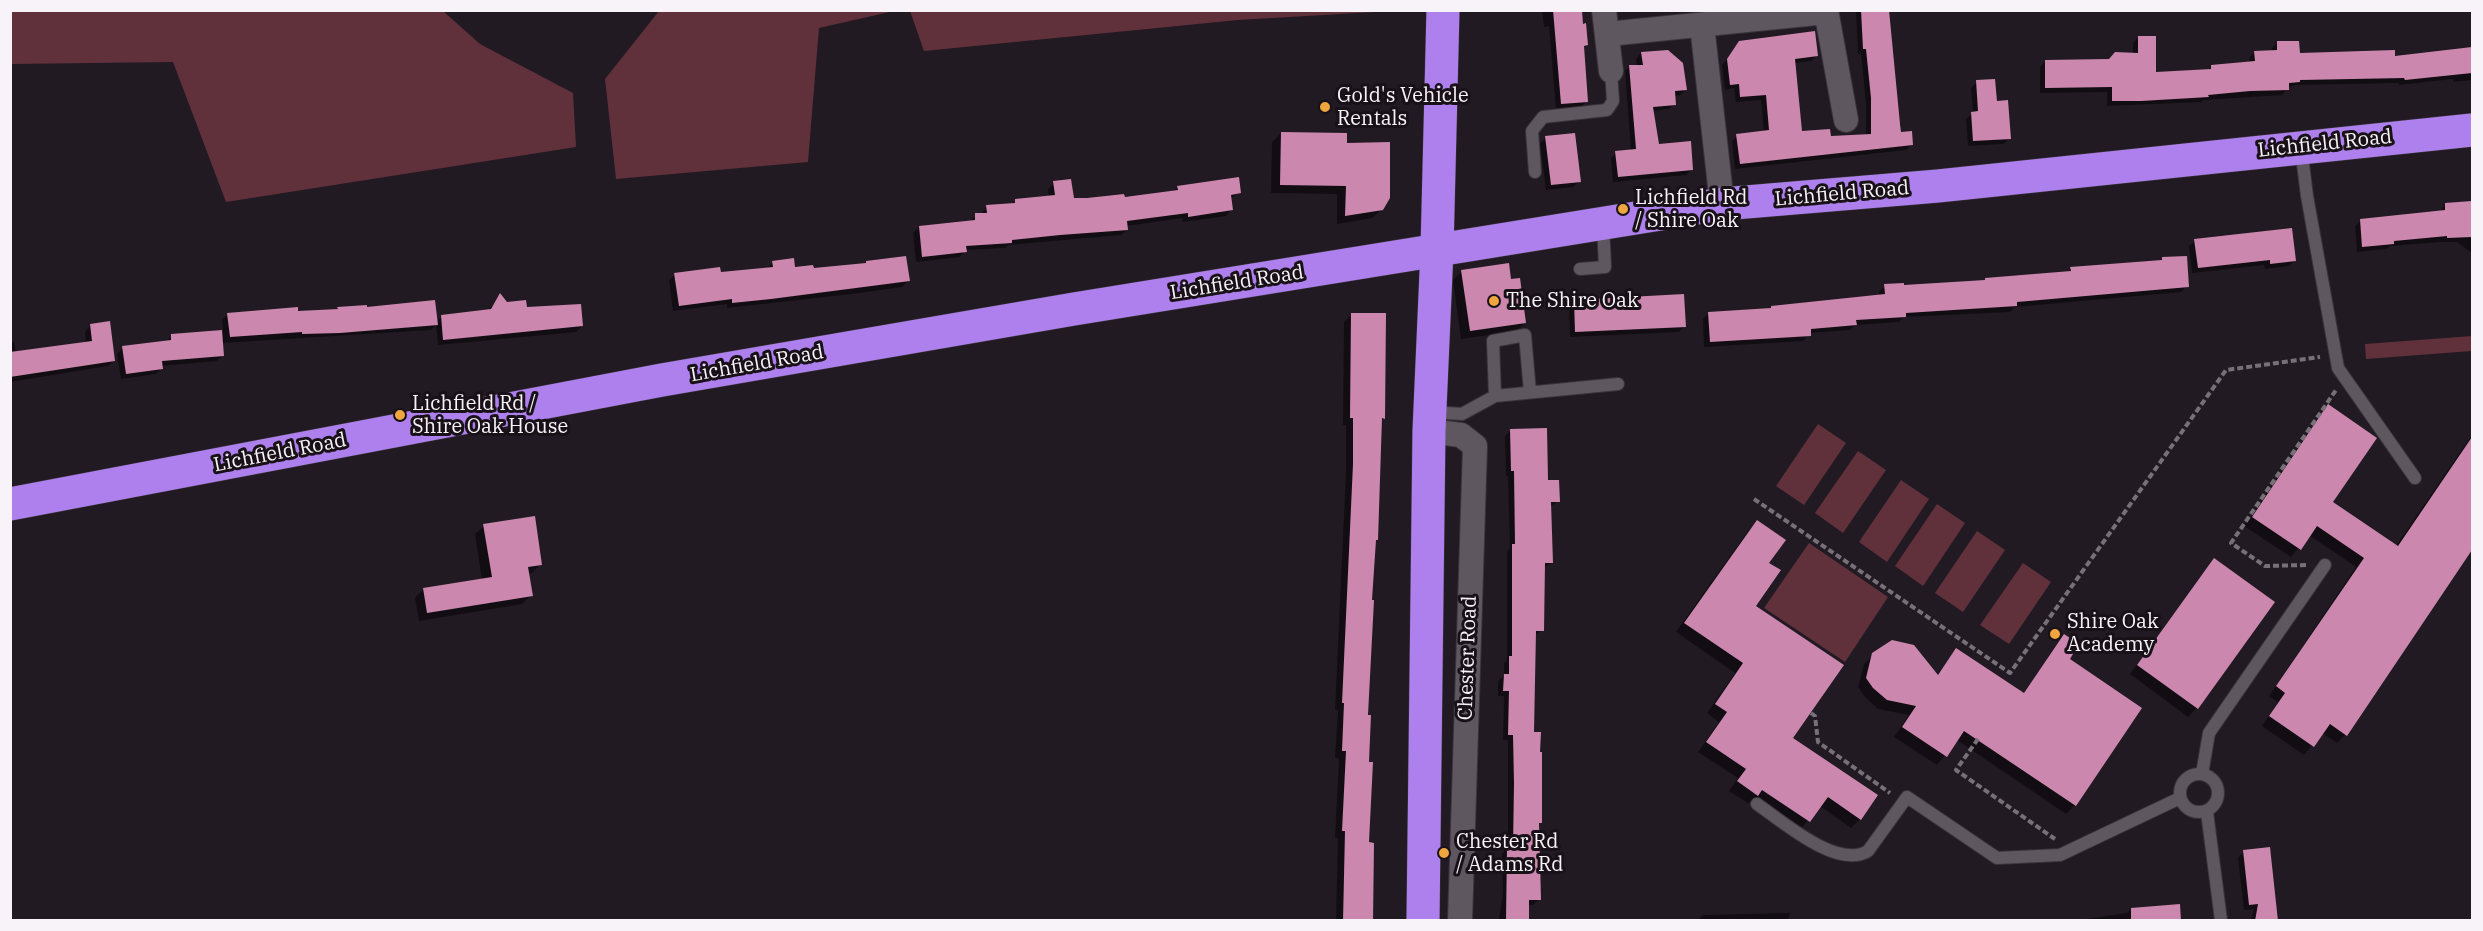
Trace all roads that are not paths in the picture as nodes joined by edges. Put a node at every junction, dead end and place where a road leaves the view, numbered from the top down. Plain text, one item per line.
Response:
1 (1443, 10) edge
2 (1826, 11) edge
3 (1606, 22) edge
4 (1702, 25) junction
5 (1611, 71) joint
6 (1846, 120) dead end
7 (2472, 130) edge
8 (2301, 147) junction
9 (1535, 172) dead end
10 (1722, 204) junction
11 (1603, 224) junction
12 (1437, 250) junction
13 (1580, 269) dead end
14 (1618, 384) dead end
15 (1530, 392) junction
16 (1495, 396) junction
17 (1429, 421) junction
18 (2415, 478) dead end
19 (10, 504) edge
20 (2325, 565) road end
21 (2202, 774) junction
22 (2180, 798) junction
23 (1757, 804) dead end
24 (2207, 812) junction
25 (1423, 921) edge
26 (1460, 921) edge
27 (2221, 921) edge

1 - 12 highway, Chester Road
2 - 4 street
2 - 6 street
3 - 4 street
3 - 5 street
4 - 10 street
5 - 9 lane
7 - 8 highway, Lichfield Road
8 - 10 highway, Lichfield Road
8 - 18 lane
10 - 11 highway, Lichfield Road
11 - 12 highway, Lichfield Road
11 - 13 lane
12 - 17 highway, Chester Road
12 - 19 highway, Lichfield Road
14 - 15 lane
15 - 16 lane
15 - 16 lane
16 - 17 lane
17 - 25 highway, Chester Road
17 - 26 street, Chester Road
20 - 21 lane
21 - 22 lane
21 - 24 lane
22 - 23 lane
22 - 24 lane
24 - 27 lane

